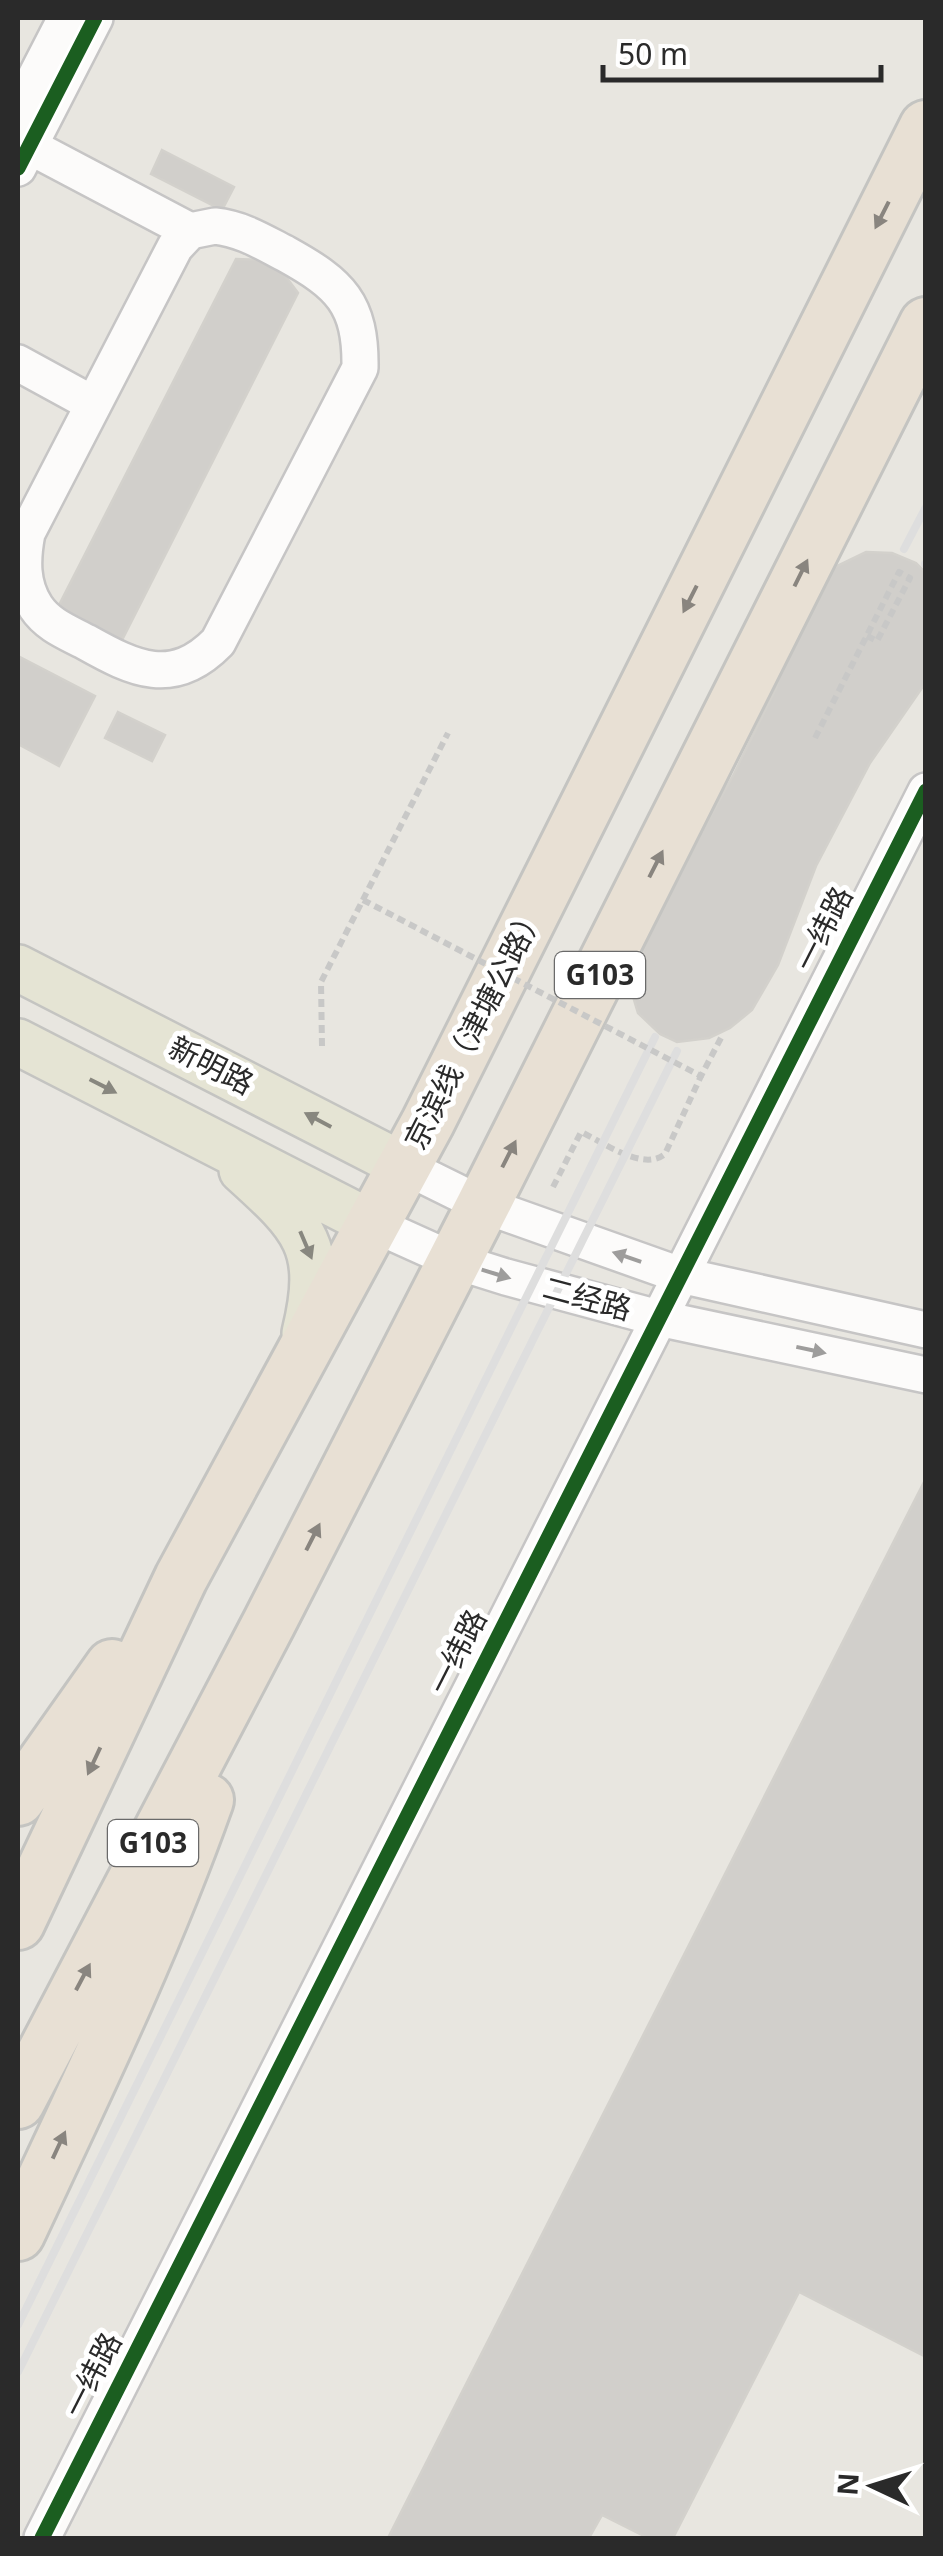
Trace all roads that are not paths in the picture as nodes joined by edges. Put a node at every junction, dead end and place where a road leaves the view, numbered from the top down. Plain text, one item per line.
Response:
1 (66, 18) edge
2 (95, 18) edge
3 (18, 111) edge
4 (926, 128) edge
5 (23, 157) edge
6 (190, 231) junction
7 (926, 324) edge
8 (18, 363) edge
9 (93, 404) junction
10 (926, 791) edge
11 (18, 968) edge
12 (18, 1042) edge
13 (189, 1129) junction
14 (404, 1166) junction
15 (483, 1205) junction
16 (373, 1224) junction
17 (455, 1261) junction
18 (680, 1275) junction
19 (658, 1318) junction
20 (926, 1330) edge
21 (292, 1375) junction
22 (926, 1375) edge
23 (181, 1578) junction
24 (269, 1624) junction
25 (18, 1799) edge
26 (18, 1924) edge
27 (27, 2082) edge
28 (18, 2234) edge
29 (42, 2538) edge

1 - 3 street
2 - 5 street
4 -> 14 highway, 京滨线（津塘公路） / G103
5 - 6 street
6 - 9 street
6 - 9 street
15 -> 7 highway, G103
8 - 9 street
10 - 18 street, 一纬路
14 -> 11 main road, 新明路
12 -> 13 main road
13 - 16 main road
13 -> 21 main road
14 - 15 street, 二经路
14 - 16 highway, 京滨线（津塘公路） / G103
15 - 17 highway, G103
18 -> 15 street, 二经路
16 - 17 street, 二经路
16 - 21 highway, 京滨线（津塘公路） / G103
17 -> 19 street, 二经路
24 -> 17 highway, G103
18 - 19 street, 一纬路
18 - 20 street, 二经路
19 -> 22 street, 二经路
19 - 29 street, 一纬路
21 - 23 highway, 京滨线（津塘公路） / G103
23 - 25 highway
23 -> 26 highway, 京滨线（津塘公路） / G103
27 -> 24 highway, G103
28 -> 24 highway

